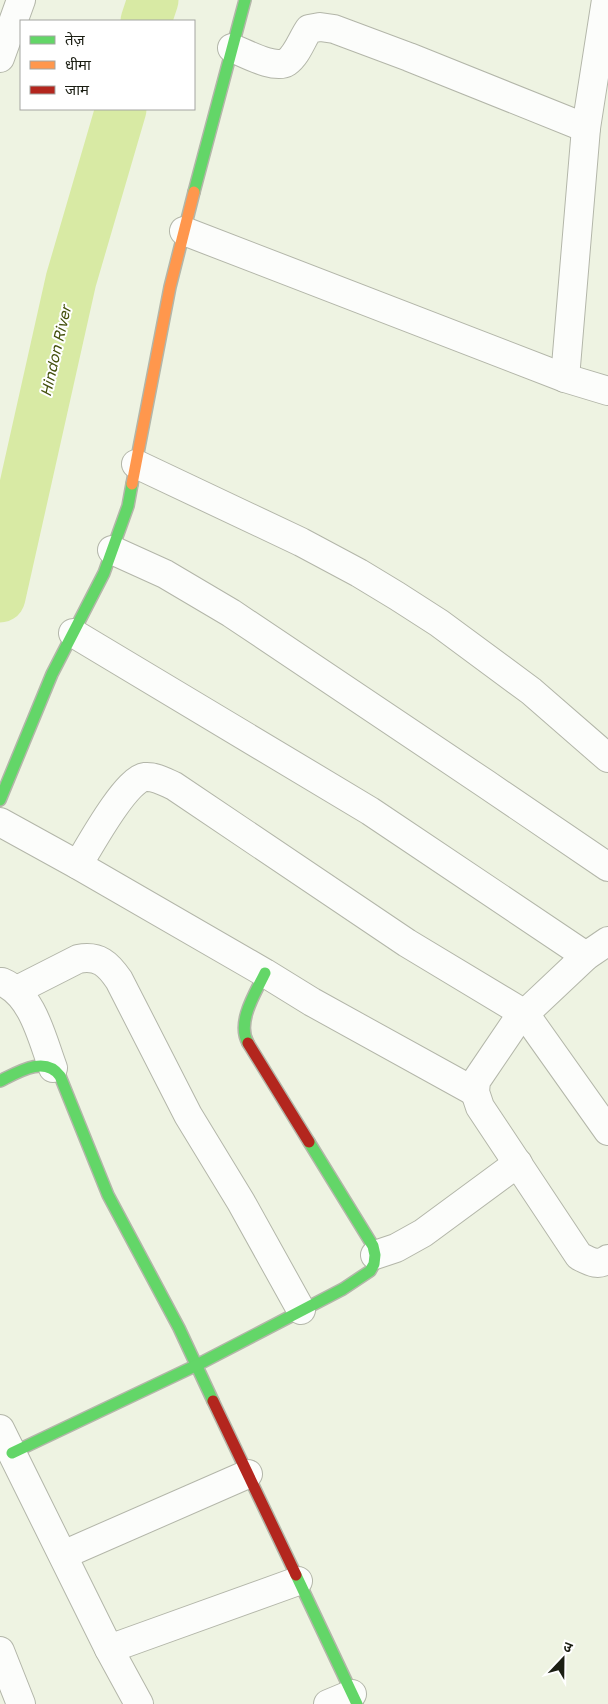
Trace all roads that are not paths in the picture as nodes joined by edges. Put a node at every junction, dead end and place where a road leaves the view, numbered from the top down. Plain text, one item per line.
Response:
1 (20, 0) edge
2 (245, 0) edge
3 (606, 0) edge
4 (232, 48) junction
5 (0, 58) edge
6 (586, 128) junction
7 (184, 231) junction
8 (565, 378) junction
9 (608, 391) edge
10 (136, 464) junction
11 (112, 550) junction
12 (73, 633) junction
13 (608, 758) edge
14 (0, 800) edge
15 (0, 822) edge
16 (78, 865) junction
17 (608, 868) edge
18 (597, 949) edge
19 (265, 973) junction
20 (8, 986) edge
21 (525, 1014) junction
22 (53, 1068) junction
23 (0, 1081) edge
24 (475, 1092) junction
25 (608, 1131) edge
26 (518, 1163) junction
27 (375, 1255) junction
28 (608, 1259) edge
29 (302, 1310) junction
30 (197, 1365) junction
31 (4, 1438) edge
32 (248, 1474) junction
33 (63, 1555) junction
34 (298, 1582) junction
35 (109, 1649) junction
36 (0, 1651) edge
37 (346, 1700) edge
38 (21, 1704) edge
39 (139, 1704) edge

1 - 5 street
2 - 4 street
3 - 6 street
4 - 6 street
4 - 7 street
6 - 8 street
7 - 8 street
7 - 10 street
8 - 9 street
10 - 11 street
10 - 13 street
11 - 12 street
11 - 17 street
12 - 14 street
12 - 18 street
15 - 16 street
16 - 19 street
16 - 21 street
18 - 21 street
19 - 24 street
19 - 27 street
20 - 22 street
20 - 29 street
21 - 24 street
21 - 25 street
22 - 23 street
22 - 30 street
24 - 26 street
26 - 27 street
26 - 28 street
27 - 29 street
29 - 30 street
30 - 31 street
30 - 32 street
31 - 33 street
32 - 33 street
32 - 34 street
33 - 35 street
34 - 35 street
34 - 37 street
35 - 39 street
36 - 38 street

